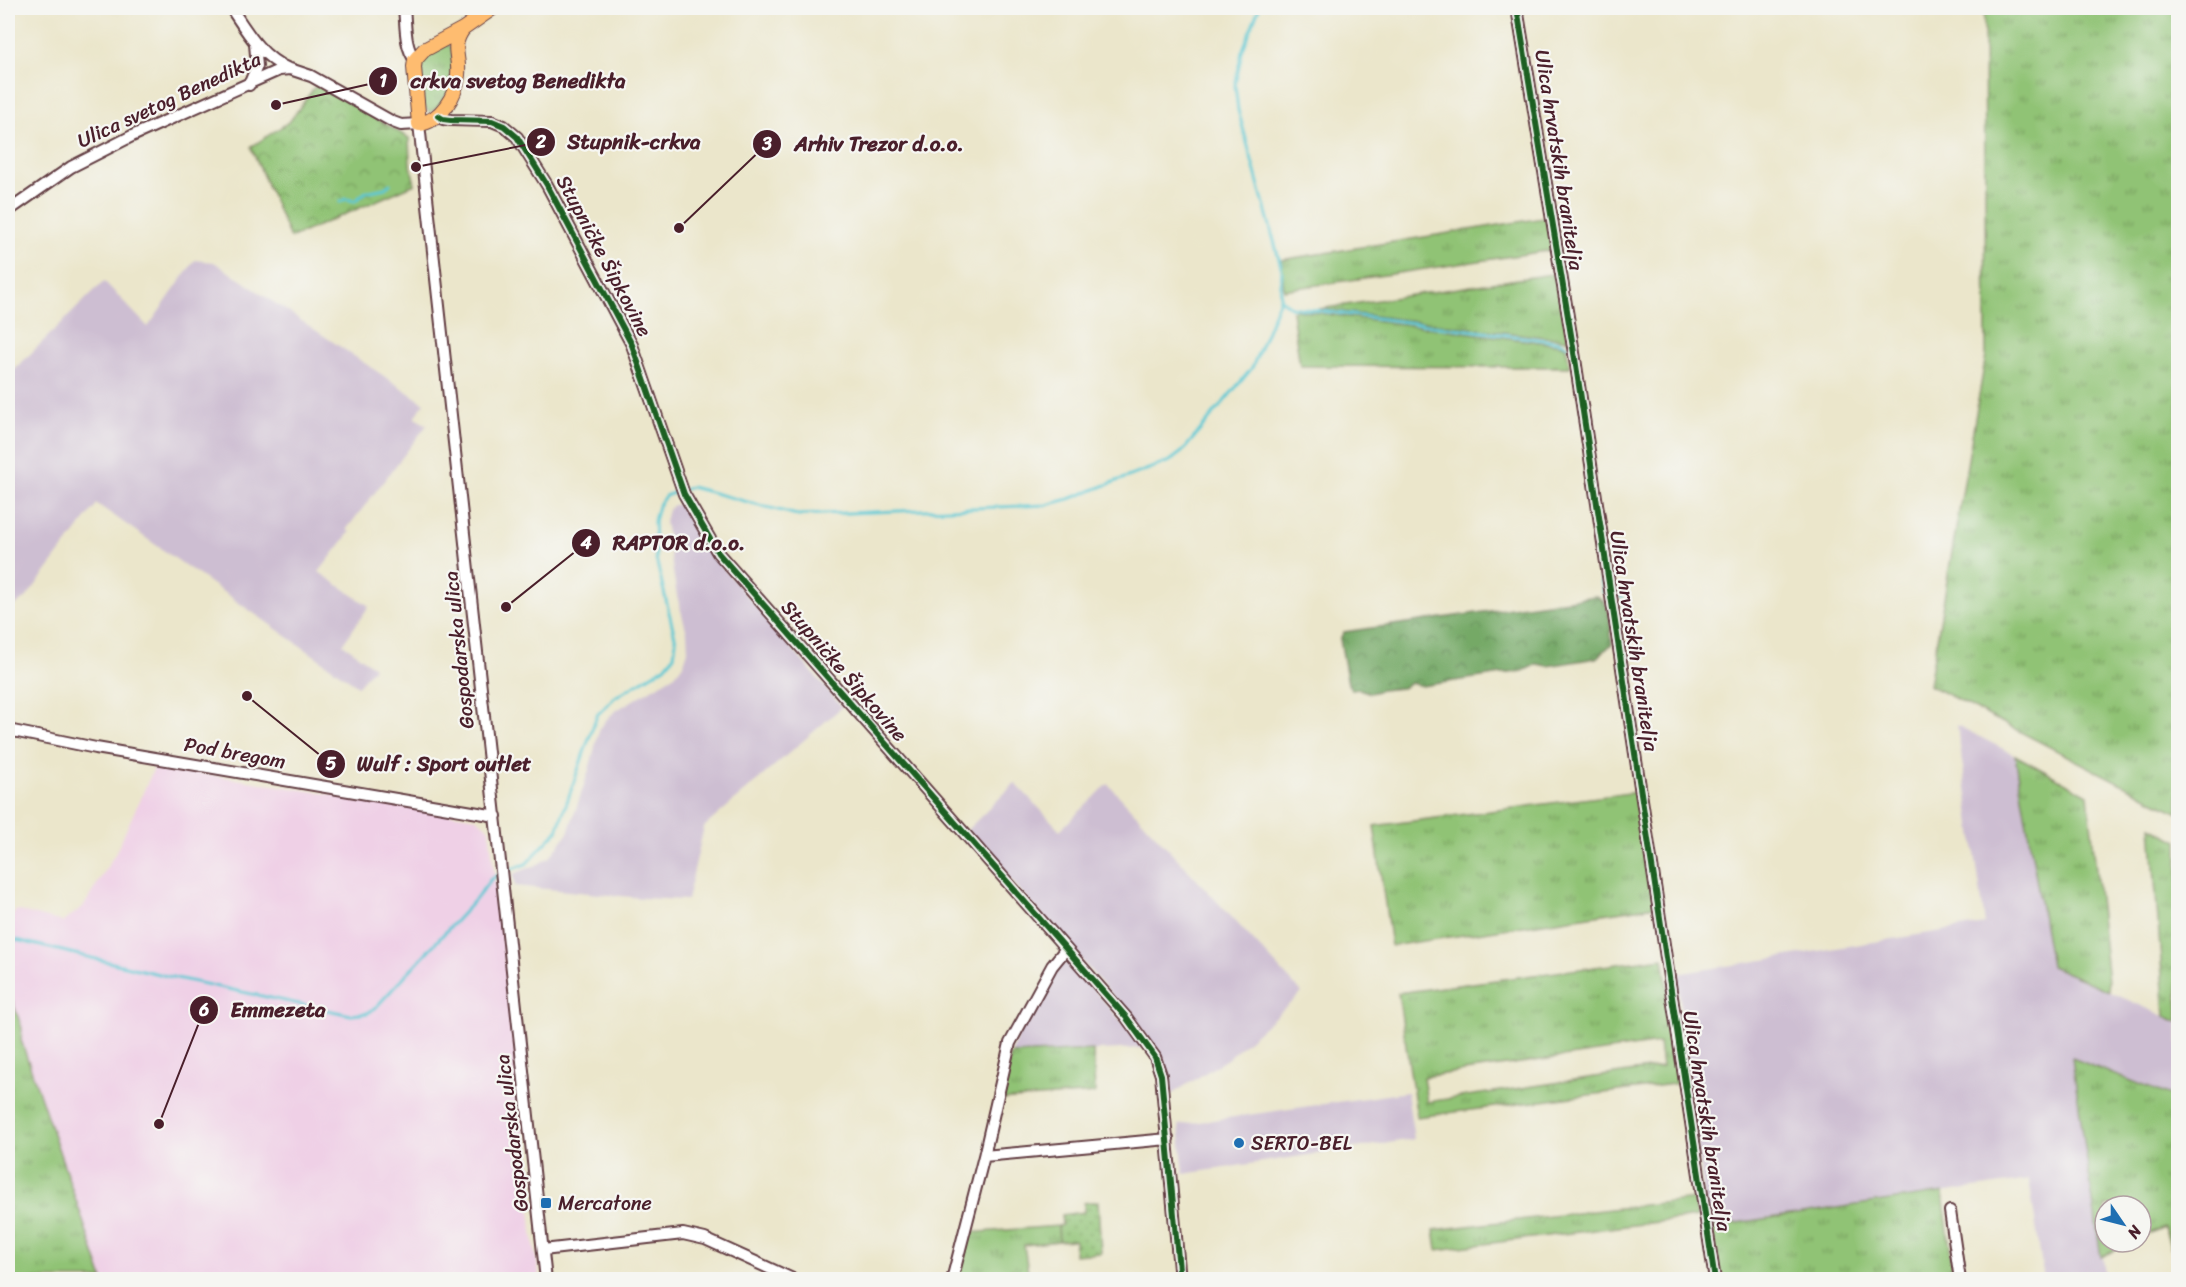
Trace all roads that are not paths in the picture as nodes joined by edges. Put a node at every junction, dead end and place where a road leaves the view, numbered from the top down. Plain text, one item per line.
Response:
1 (231, 8) edge
2 (404, 8) edge
3 (493, 8) edge
4 (1517, 8) edge
5 (463, 29) junction
6 (255, 43) junction
7 (415, 60) junction
8 (290, 69) junction
9 (249, 85) junction
10 (438, 116) junction
11 (419, 124) junction
12 (8, 211) edge
13 (8, 730) edge
14 (496, 816) junction
15 (1065, 950) junction
16 (1168, 1139) junction
17 (984, 1156) junction
18 (1950, 1210) dead end
19 (543, 1250) junction
20 (546, 1280) edge
21 (795, 1280) edge
22 (952, 1280) edge
23 (1180, 1280) edge
24 (1715, 1280) edge
25 (1960, 1280) edge

1 - 6 street
2 - 7 street
3 - 5 main road
4 - 24 street, Ulica hrvatskih branitelja
5 - 7 main road
5 - 10 main road
6 - 8 street
6 - 9 street
7 - 11 main road
8 - 9 street, Ulica svetog Benedikta
8 - 11 street, Ulica svetog Benedikta
9 - 12 street, Ulica svetog Benedikta
10 - 11 main road
10 - 15 street, Stupničke Šipkovine
11 - 14 street, Gospodarska ulica
13 - 14 street, Pod bregom
14 - 19 street, Gospodarska ulica
15 - 16 street, Stupničke Šipkovine
15 - 17 street
16 - 17 street
16 - 23 street, Stupničke Šipkovine
17 - 22 street
18 - 25 street
19 - 20 street, Gospodarska ulica
19 - 21 street

